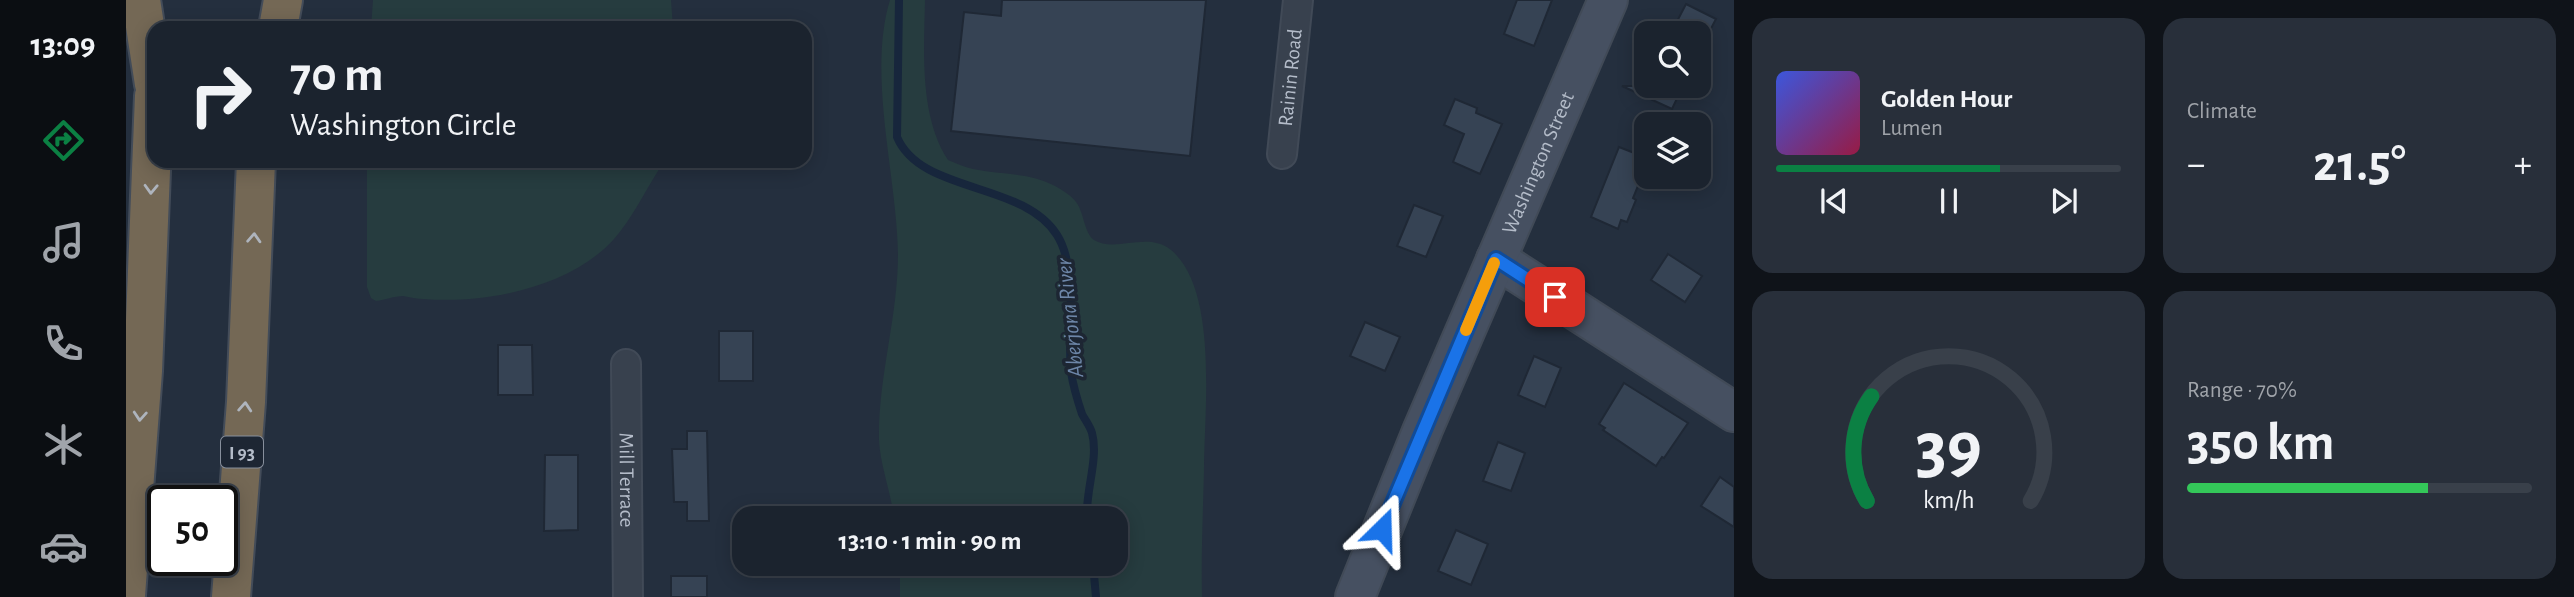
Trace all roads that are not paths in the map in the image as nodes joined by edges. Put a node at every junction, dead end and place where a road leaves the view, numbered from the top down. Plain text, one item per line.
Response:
1 (141, 0) edge
2 (155, 0) edge
3 (259, 0) edge
4 (283, 0) edge
5 (1298, 0) edge
6 (1608, 0) edge
7 (155, 21) edge
8 (259, 21) edge
9 (279, 21) edge
10 (147, 39) edge
11 (1282, 154) dead end
12 (152, 168) edge
13 (256, 168) edge
14 (1496, 259) junction
15 (626, 364) dead end
16 (1734, 412) edge
17 (126, 595) edge
18 (231, 597) edge
19 (628, 597) edge
20 (1354, 597) edge

1 - 10 highway
2 - 7 highway
3 - 8 highway
4 - 9 highway
5 - 11 street, Rainin Road
6 - 14 main road, Washington Street
12 -> 17 highway
18 -> 13 highway, I 93
14 - 16 main road
14 - 20 main road, Washington Street
15 - 19 street, Mill Terrace

